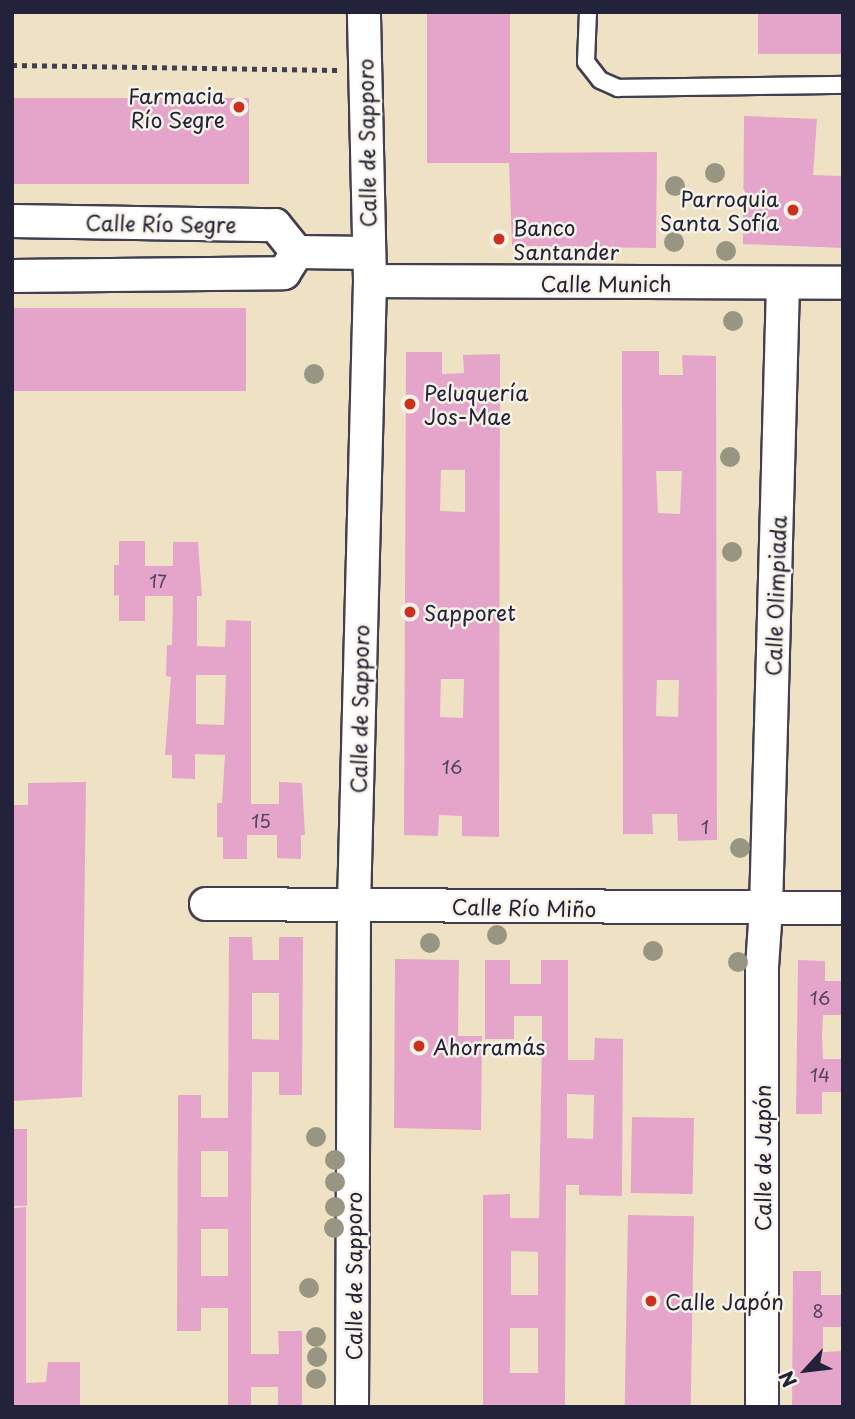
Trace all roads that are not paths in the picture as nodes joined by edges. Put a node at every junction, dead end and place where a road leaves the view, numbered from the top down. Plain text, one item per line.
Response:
1 (364, 12) edge
2 (588, 12) edge
3 (843, 85) edge
4 (12, 221) edge
5 (297, 251) junction
6 (370, 267) junction
7 (12, 276) edge
8 (843, 283) edge
9 (783, 284) junction
10 (200, 905) dead end
11 (354, 905) junction
12 (843, 908) edge
13 (766, 909) junction
14 (352, 1407) edge
15 (762, 1407) edge

1 - 6 street, Calle de Sapporo
2 - 3 lane
4 - 5 street, Calle Río Segre
5 - 6 street
5 - 7 street
6 - 9 street, Calle Munich
6 - 11 street, Calle de Sapporo
8 - 9 street, Calle Munich
9 - 13 street, Calle Olimpiada
10 - 11 street, Calle Río Miño
11 - 13 street, Calle Río Miño
11 - 14 street, Calle de Sapporo
12 - 13 street, Calle Río Miño
13 - 15 street, Calle de Japón

